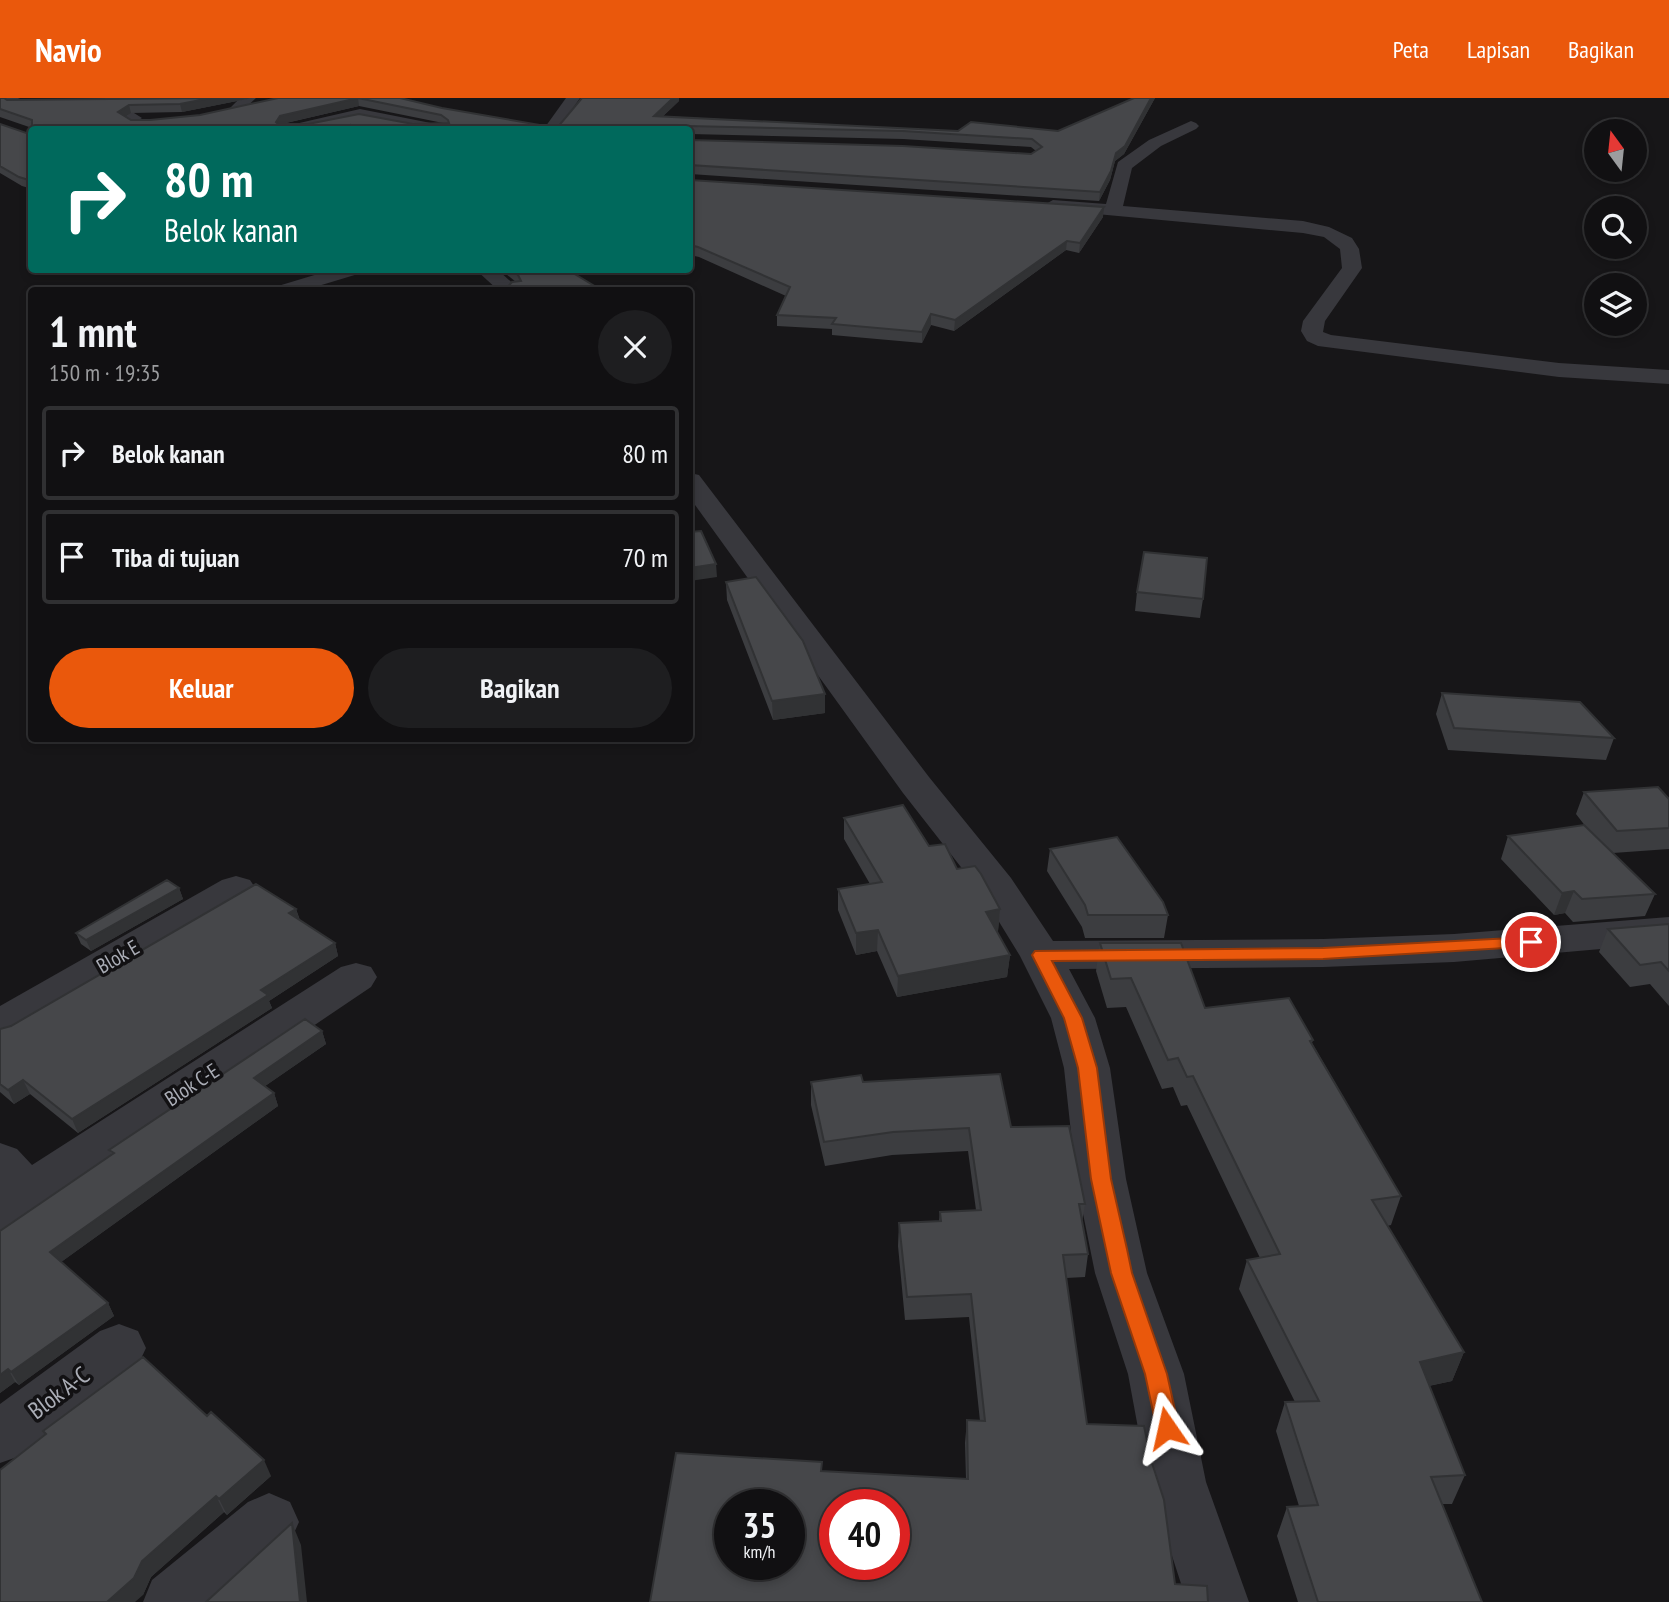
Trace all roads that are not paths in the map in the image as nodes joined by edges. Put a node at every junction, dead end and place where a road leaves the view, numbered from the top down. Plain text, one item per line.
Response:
1 (249, 98) edge
2 (573, 98) edge
3 (7, 99) edge
4 (49, 101) edge
5 (267, 102) edge
6 (137, 120) edge
7 (412, 123) junction
8 (1191, 125) dead end
9 (305, 126) edge
10 (401, 126) edge
11 (424, 126) edge
12 (553, 126) edge
13 (1034, 204) edge
14 (1122, 211) junction
15 (1122, 236) dead end
16 (341, 273) edge
17 (490, 273) edge
18 (295, 287) edge
19 (506, 287) edge
20 (1669, 377) edge
21 (693, 485) edge
22 (236, 889) dead end
23 (1669, 930) edge
24 (1041, 955) junction
25 (356, 977) dead end
26 (0, 1026) edge
27 (9, 1188) edge
28 (119, 1348) dead end
29 (0, 1437) edge
30 (269, 1522) dead end
31 (174, 1602) edge
32 (1218, 1602) edge

1 - 5 street
2 - 12 street
3 - 4 street
3 - 6 street
7 - 9 street
7 - 10 street
7 - 11 street
8 - 14 street
13 - 14 street
14 - 15 street
14 - 20 street
16 - 18 street
17 - 19 street
21 - 24 street
22 - 26 street, Blok E
23 - 24 street
24 - 32 street
25 - 27 street, Blok C-E
28 - 29 street, Blok A-C
30 - 31 street

